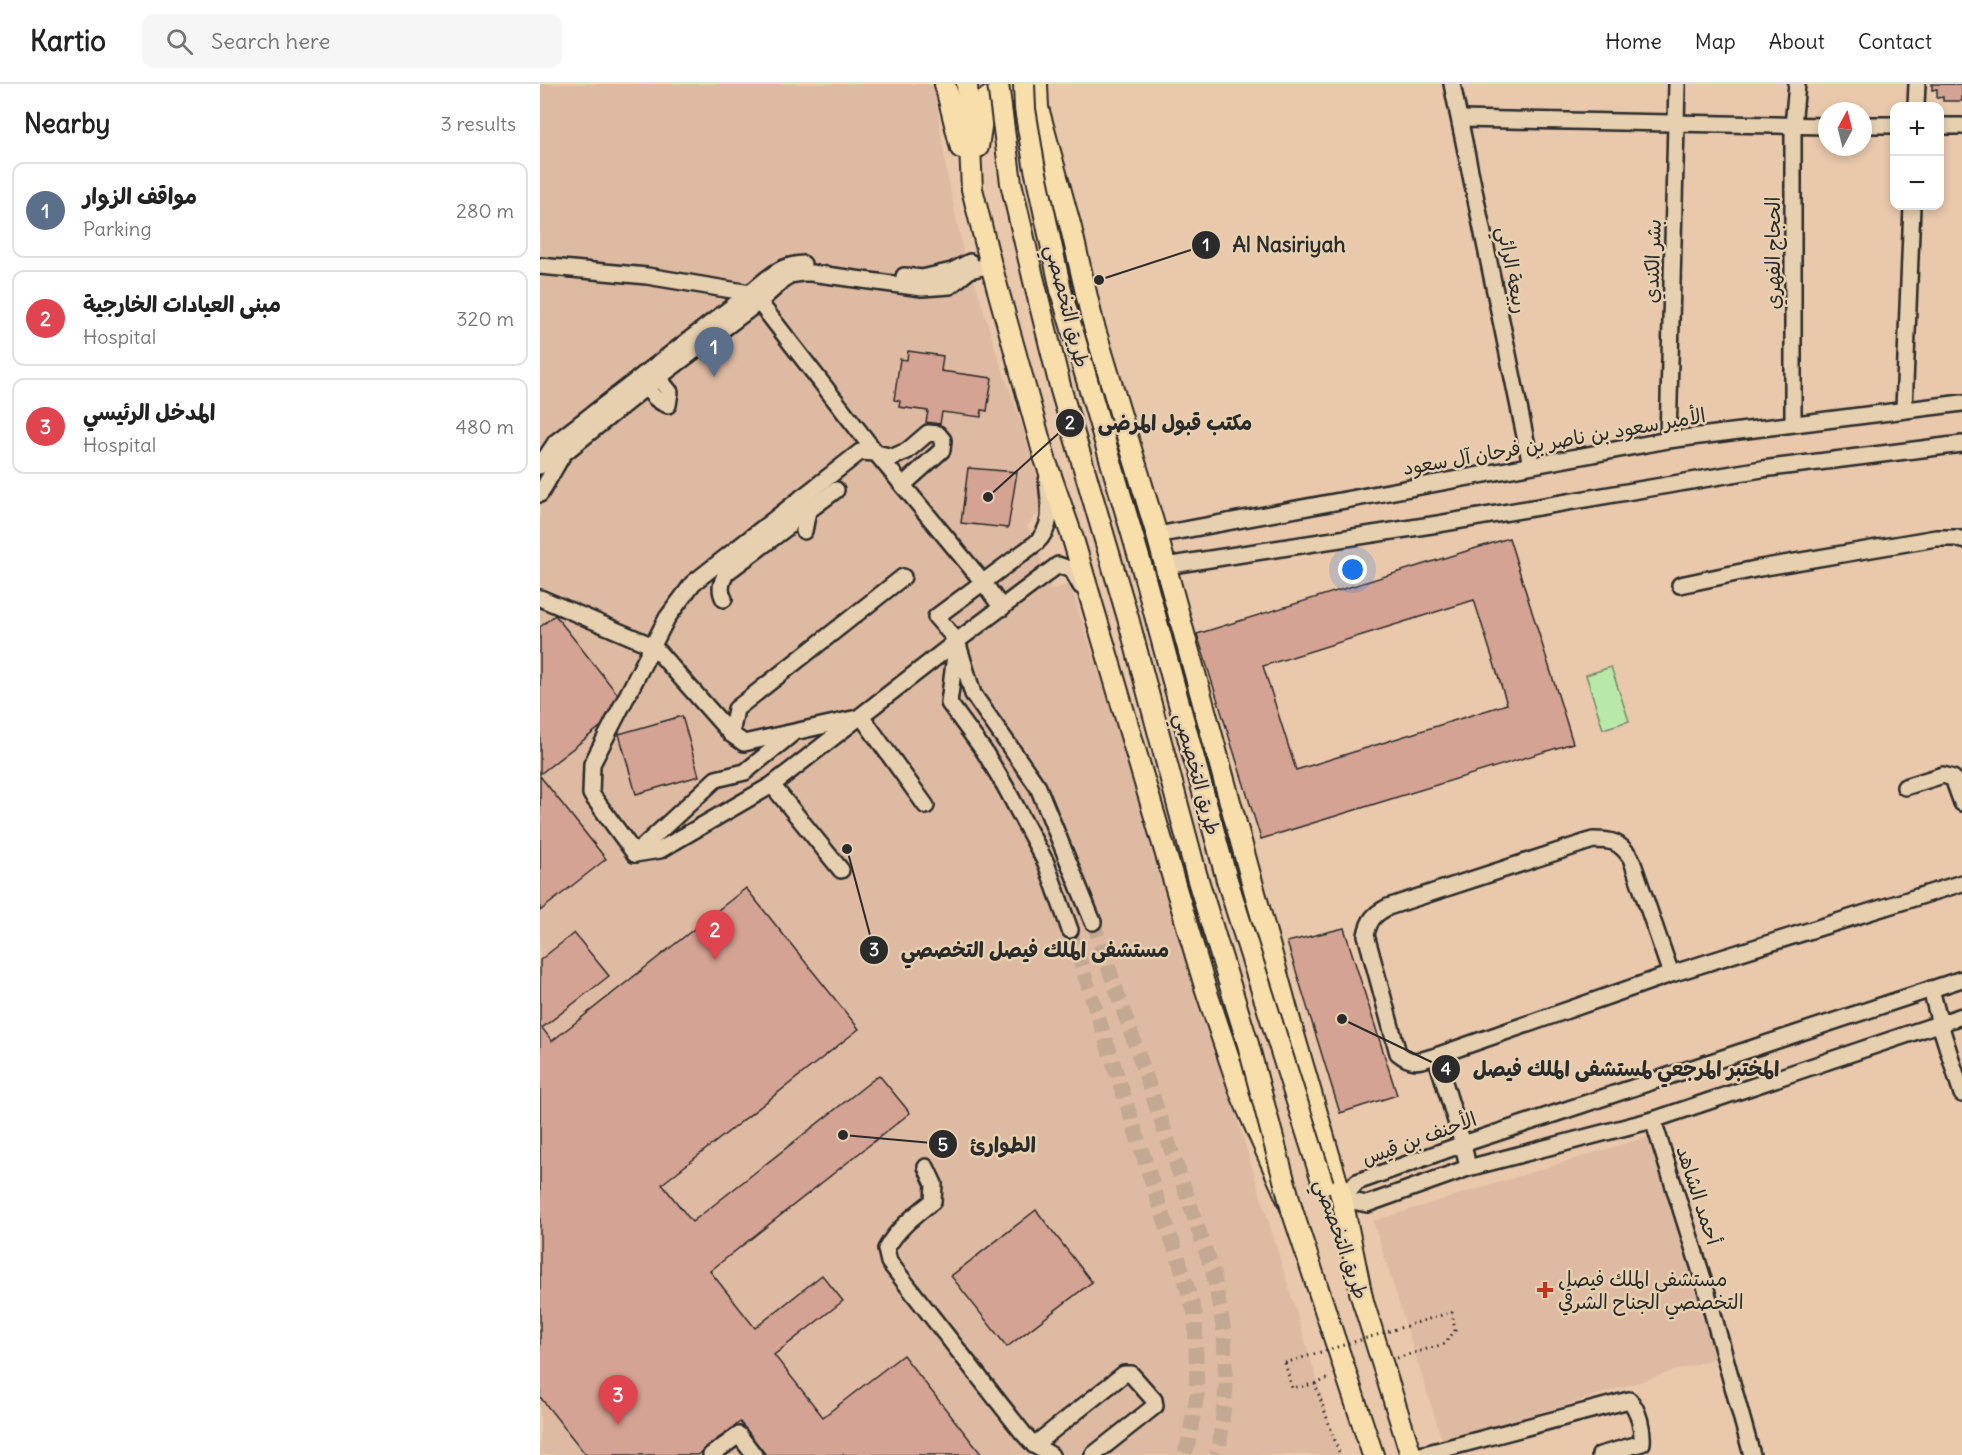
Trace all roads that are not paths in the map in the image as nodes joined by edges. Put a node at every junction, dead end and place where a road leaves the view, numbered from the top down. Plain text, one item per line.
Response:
1 (945, 84) edge
2 (967, 84) edge
3 (998, 84) edge
4 (1024, 84) edge
5 (1037, 84) edge
6 (1048, 84) edge
7 (1452, 84) edge
8 (1677, 84) edge
9 (1797, 84) edge
10 (1917, 84) edge
11 (1916, 102) edge
12 (1038, 108) junction
13 (1461, 118) junction
14 (1677, 122) junction
15 (1872, 125) edge
16 (1890, 125) edge
17 (1793, 126) junction
18 (1818, 126) edge
19 (1944, 126) edge
20 (1962, 126) edge
21 (972, 189) junction
22 (1912, 210) edge
23 (991, 264) junction
24 (540, 266) edge
25 (754, 298) junction
26 (649, 380) junction
27 (1962, 403) edge
28 (1904, 409) junction
29 (1793, 423) junction
30 (1668, 440) junction
31 (1962, 444) edge
32 (876, 453) junction
33 (1045, 459) junction
34 (1531, 465) junction
35 (540, 466) edge
36 (903, 485) junction
37 (836, 490) dead end
38 (540, 494) edge
39 (802, 497) junction
40 (804, 531) dead end
41 (1156, 535) junction
42 (1962, 540) edge
43 (1164, 566) junction
44 (903, 577) dead end
45 (983, 582) junction
46 (1680, 585) dead end
47 (724, 599) dead end
48 (543, 604) edge
49 (1092, 605) junction
50 (1002, 608) junction
51 (957, 641) junction
52 (652, 646) junction
53 (862, 717) junction
54 (795, 732) junction
55 (731, 734) junction
56 (772, 785) junction
57 (1905, 786) dead end
58 (1962, 803) edge
59 (926, 806) dead end
60 (635, 854) junction
61 (841, 870) dead end
62 (1962, 883) edge
63 (1093, 922) tunnel mouth
64 (1070, 930) tunnel mouth
65 (1671, 974) junction
66 (1962, 979) edge
67 (1931, 989) junction
68 (1962, 1016) edge
69 (1940, 1024) junction
70 (1436, 1056) junction
71 (1962, 1094) edge
72 (1653, 1120) junction
73 (1463, 1144) junction
74 (926, 1167) dead end
75 (1468, 1168) junction
76 (1342, 1199) junction
77 (1293, 1210) junction
78 (1363, 1302) junction
79 (1034, 1445) junction
80 (711, 1455) edge
81 (754, 1455) edge
82 (1051, 1455) edge
83 (1093, 1455) edge
84 (1373, 1455) edge
85 (1411, 1455) edge
86 (1422, 1455) edge
87 (1599, 1455) edge
88 (1752, 1455) edge

1 - 21 main road
2 - 21 main road
3 - 77 main road, طريق التخصصي, bridge
4 - 78 main road, طريق التخصصي, bridge
5 - 12 main road
6 - 12 main road
7 - 13 street, ربيعة الرائي
8 - 14 street, بشر الكندي
9 - 17 street, الحجاج الفهري
10 - 11 street
12 - 21 main road
12 - 41 main road
13 - 14 street
13 - 34 street, ربيعة الرائي
14 - 17 street
14 - 30 street, بشر الكندي
15 - 16 street
17 - 18 street
17 - 29 street, الحجاج الفهري
19 - 20 street
21 - 23 main road
22 - 28 street
23 - 25 street
23 - 33 main road
24 - 25 street
25 - 26 street
25 - 32 street
26 - 35 street
26 - 38 street
27 - 28 street, الأمير سعود بن ناصر بن فرحان آل سعود
28 - 29 street, الأمير سعود بن ناصر بن فرحان آل سعود
29 - 30 street, الأمير سعود بن ناصر بن فرحان آل سعود
30 - 34 street, الأمير سعود بن ناصر بن فرحان آل سعود
31 - 43 street
32 - 36 street
32 - 36 street
32 - 39 street
33 - 45 street
33 - 49 main road
34 - 41 street, الأمير سعود بن ناصر بن فرحان آل سعود
36 - 45 street
37 - 40 street
39 - 47 street
39 - 52 street
41 - 43 main road
42 - 46 street
43 - 76 main road
44 - 55 street
45 - 50 street
45 - 51 street
48 - 52 street
49 - 50 street
49 - 77 main road
50 - 51 street
51 - 53 street
51 - 63 street
51 - 64 street
52 - 55 street
52 - 60 street
53 - 54 street
53 - 56 street
53 - 59 street
54 - 55 street
54 - 60 street
56 - 60 street
56 - 61 street
57 - 58 street
62 - 65 street
65 - 70 street
65 - 70 street
66 - 67 street, الأحنف بن قيس
67 - 69 street
67 - 73 street, الأحنف بن قيس
68 - 69 street
69 - 71 street
69 - 72 street
70 - 73 street
72 - 75 street
72 - 88 street, أحمد الشاهد
73 - 75 street
73 - 76 street, الأحنف بن قيس
74 - 79 street
75 - 76 street
76 - 78 main road
77 - 84 main road, طريق التخصصي
78 - 85 main road, طريق التخصصي
79 - 82 street
79 - 83 street
80 - 81 street
86 - 87 street

